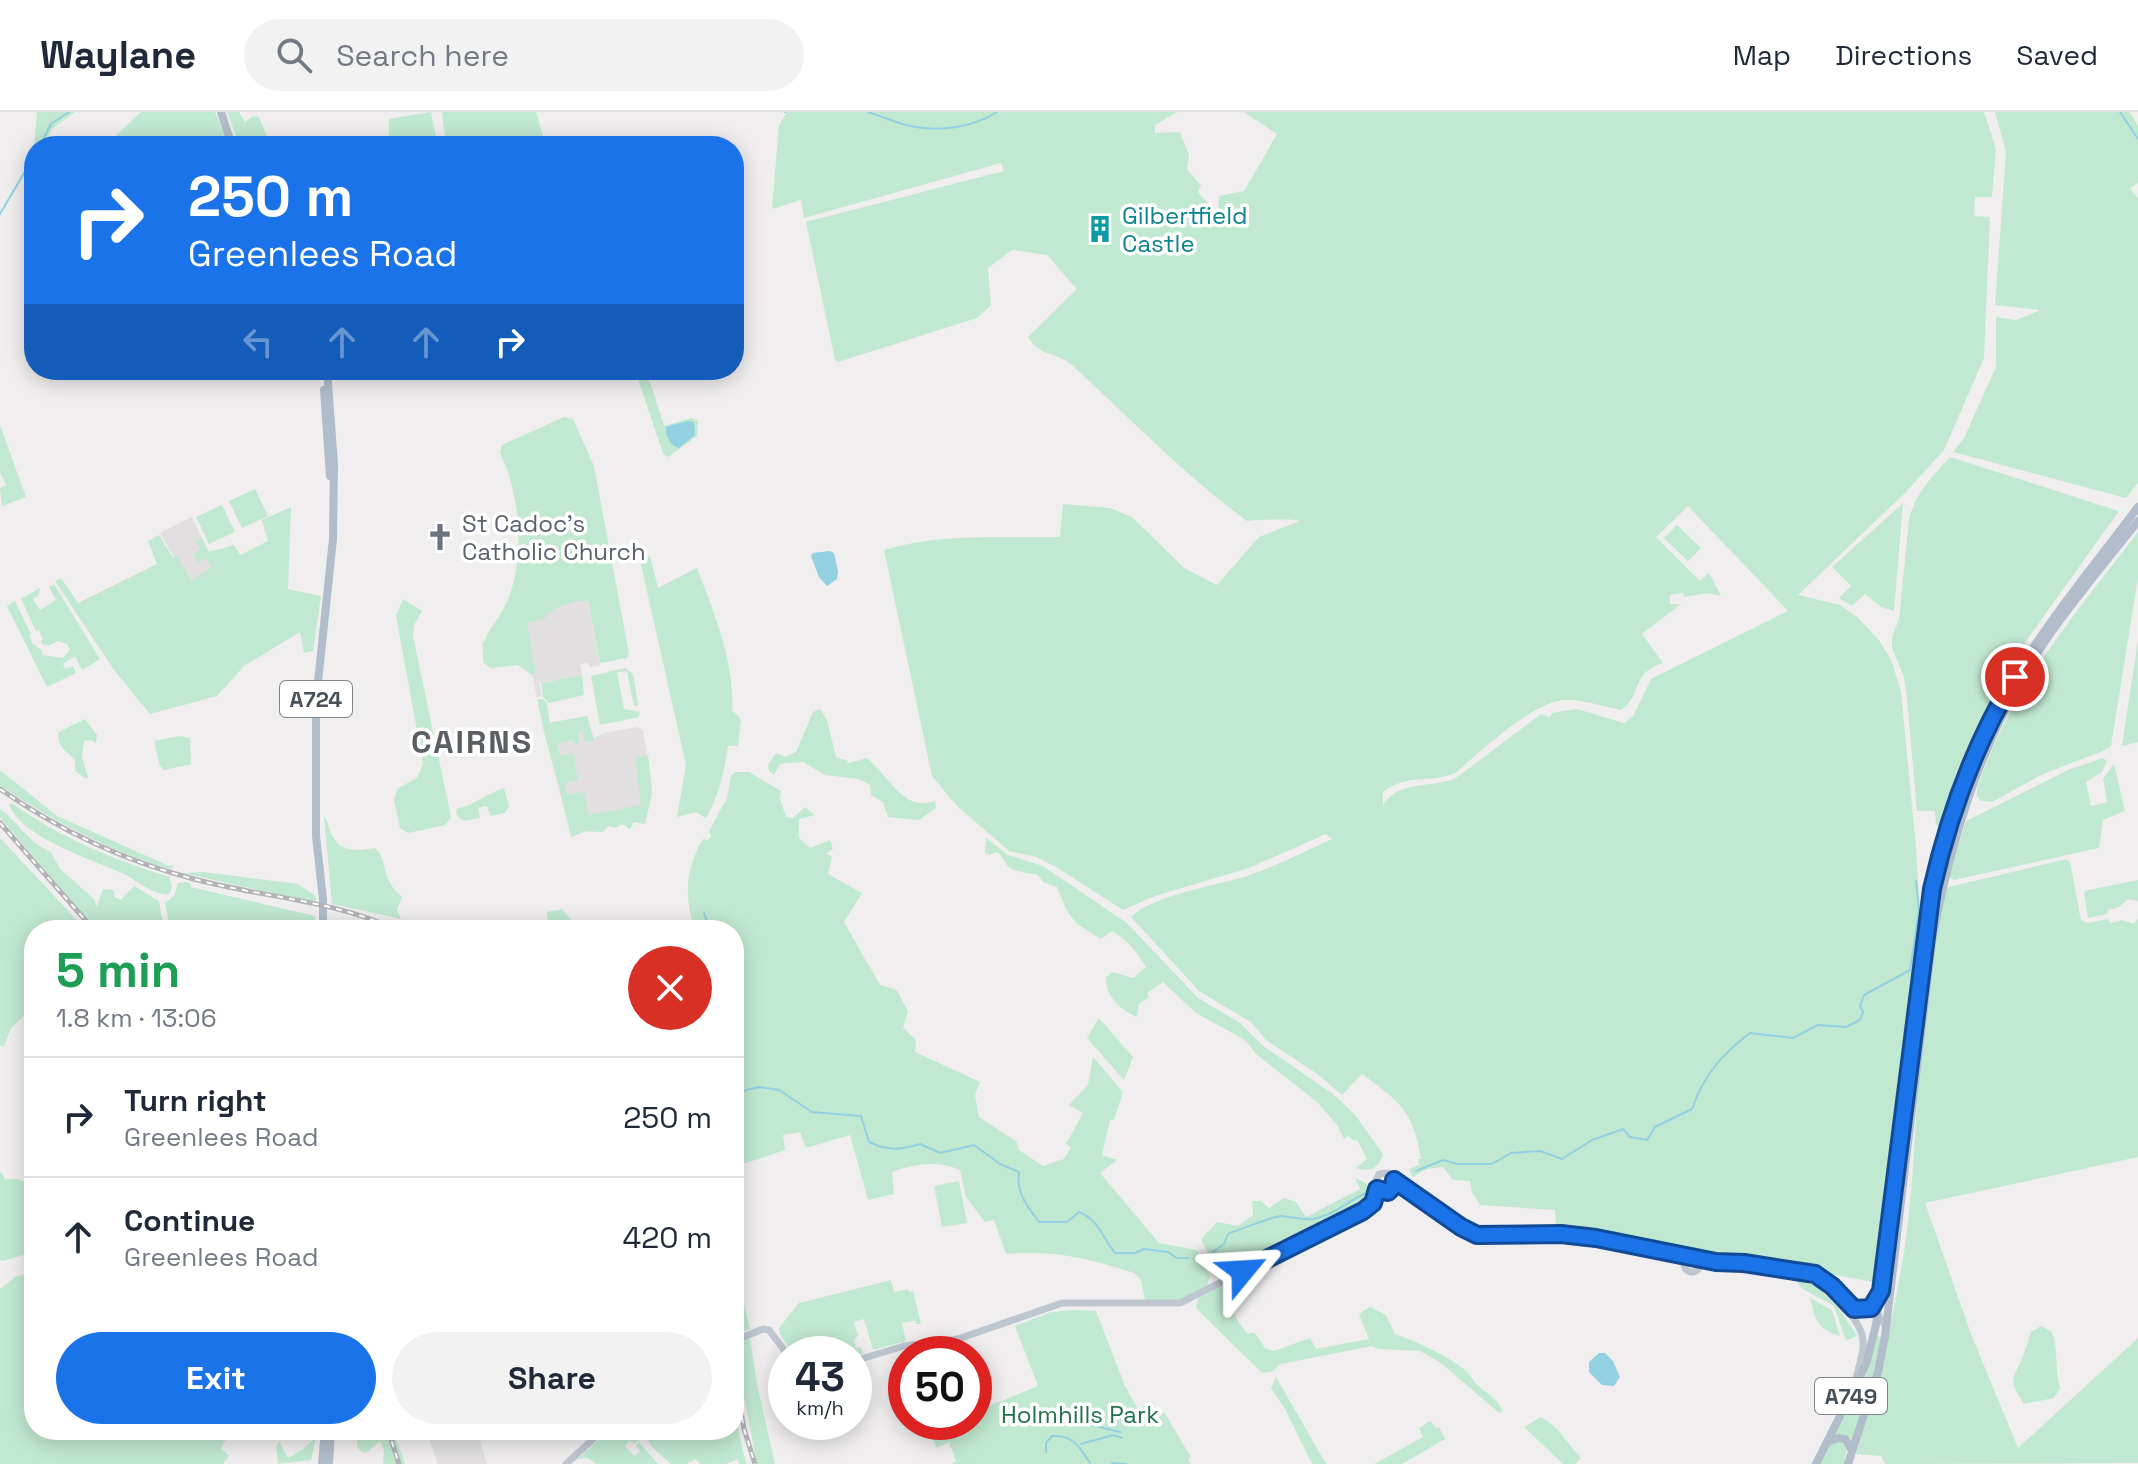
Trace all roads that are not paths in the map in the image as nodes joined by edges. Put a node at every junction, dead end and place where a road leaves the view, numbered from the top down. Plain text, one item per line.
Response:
1 (221, 112) edge
2 (229, 136) edge
3 (325, 380) edge
4 (2138, 507) edge
5 (2138, 521) edge
6 (323, 920) edge
7 (1394, 1180) junction
8 (1377, 1189) junction
9 (1390, 1191) junction
10 (1409, 1192) junction
11 (1373, 1203) junction
12 (1670, 1254) junction
13 (1688, 1257) junction
14 (1698, 1259) junction
15 (1716, 1262) junction
16 (1685, 1267) junction
17 (1699, 1269) junction
18 (1800, 1272) junction
19 (1881, 1291) junction
20 (1859, 1311) junction
21 (1880, 1321) junction
22 (1856, 1323) junction
23 (774, 1336) edge
24 (744, 1337) edge
25 (872, 1356) edge
26 (1853, 1390) junction
27 (324, 1440) edge
28 (330, 1440) edge
29 (592, 1440) edge
30 (1829, 1442) junction
31 (1852, 1450) junction
32 (322, 1464) edge
33 (329, 1464) edge
34 (566, 1464) edge
35 (1816, 1464) edge
36 (1848, 1464) edge

1 - 2 main road
3 - 6 main road, A724
4 - 19 main road, A749
5 - 21 main road, A749
7 - 8 main road
7 - 9 main road
7 - 10 main road
8 - 9 main road
8 - 11 main road
9 - 10 main road
9 - 11 main road
10 - 12 main road
11 - 25 main road
12 - 13 main road
12 - 16 main road
13 - 14 main road
13 - 16 main road
14 - 15 main road
14 - 17 main road
15 - 17 main road
15 - 18 main road
16 - 17 main road
18 - 20 main road
18 - 22 main road
19 - 20 main road
19 - 21 main road, A749
20 - 21 main road
21 - 22 main road
21 - 26 main road, A749
21 - 31 main road, A749
22 - 26 main road
23 - 24 main road
26 - 30 main road, A749
27 - 32 main road
28 - 33 main road
29 - 34 main road
30 - 31 main road, A749
30 - 35 main road, A749
31 - 36 main road, A749

